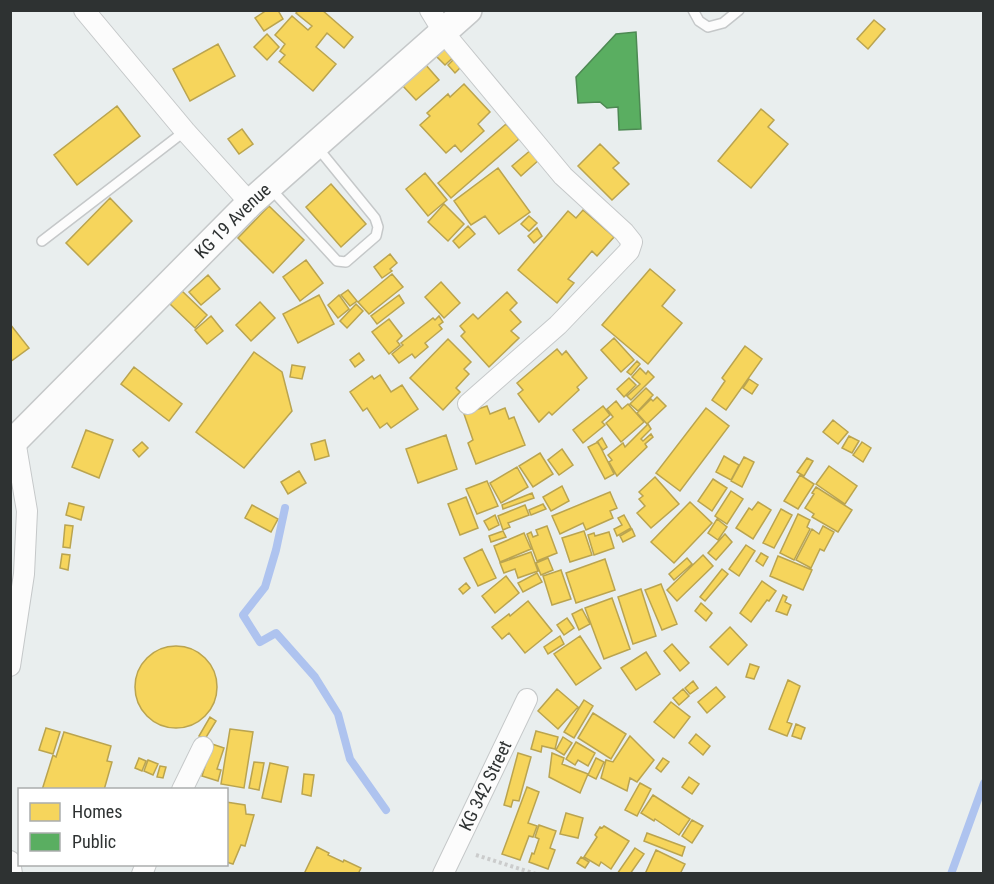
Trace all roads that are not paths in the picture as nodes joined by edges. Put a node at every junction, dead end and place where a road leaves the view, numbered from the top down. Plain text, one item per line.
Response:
1 (84, 10) edge
2 (468, 10) edge
3 (693, 10) edge
4 (739, 10) edge
5 (437, 22) edge
6 (185, 131) junction
7 (315, 145) junction
8 (260, 195) junction
9 (42, 241) dead end
10 (468, 404) dead end
11 (13, 442) edge
12 (10, 666) edge
13 (526, 699) dead end
14 (203, 747) dead end
15 (182, 788) edge
16 (10, 861) edge
17 (12, 873) edge
18 (443, 873) edge

1 - 6 street
2 - 5 main road, KG 19 Avenue
3 - 4 lane
5 - 7 main road, KG 19 Avenue
5 - 10 street
6 - 8 street
6 - 9 lane
7 - 8 main road, KG 19 Avenue
7 - 8 lane
8 - 11 main road, KG 19 Avenue
11 - 12 street
13 - 18 street, KG 342 Street
14 - 15 street
16 - 17 street

